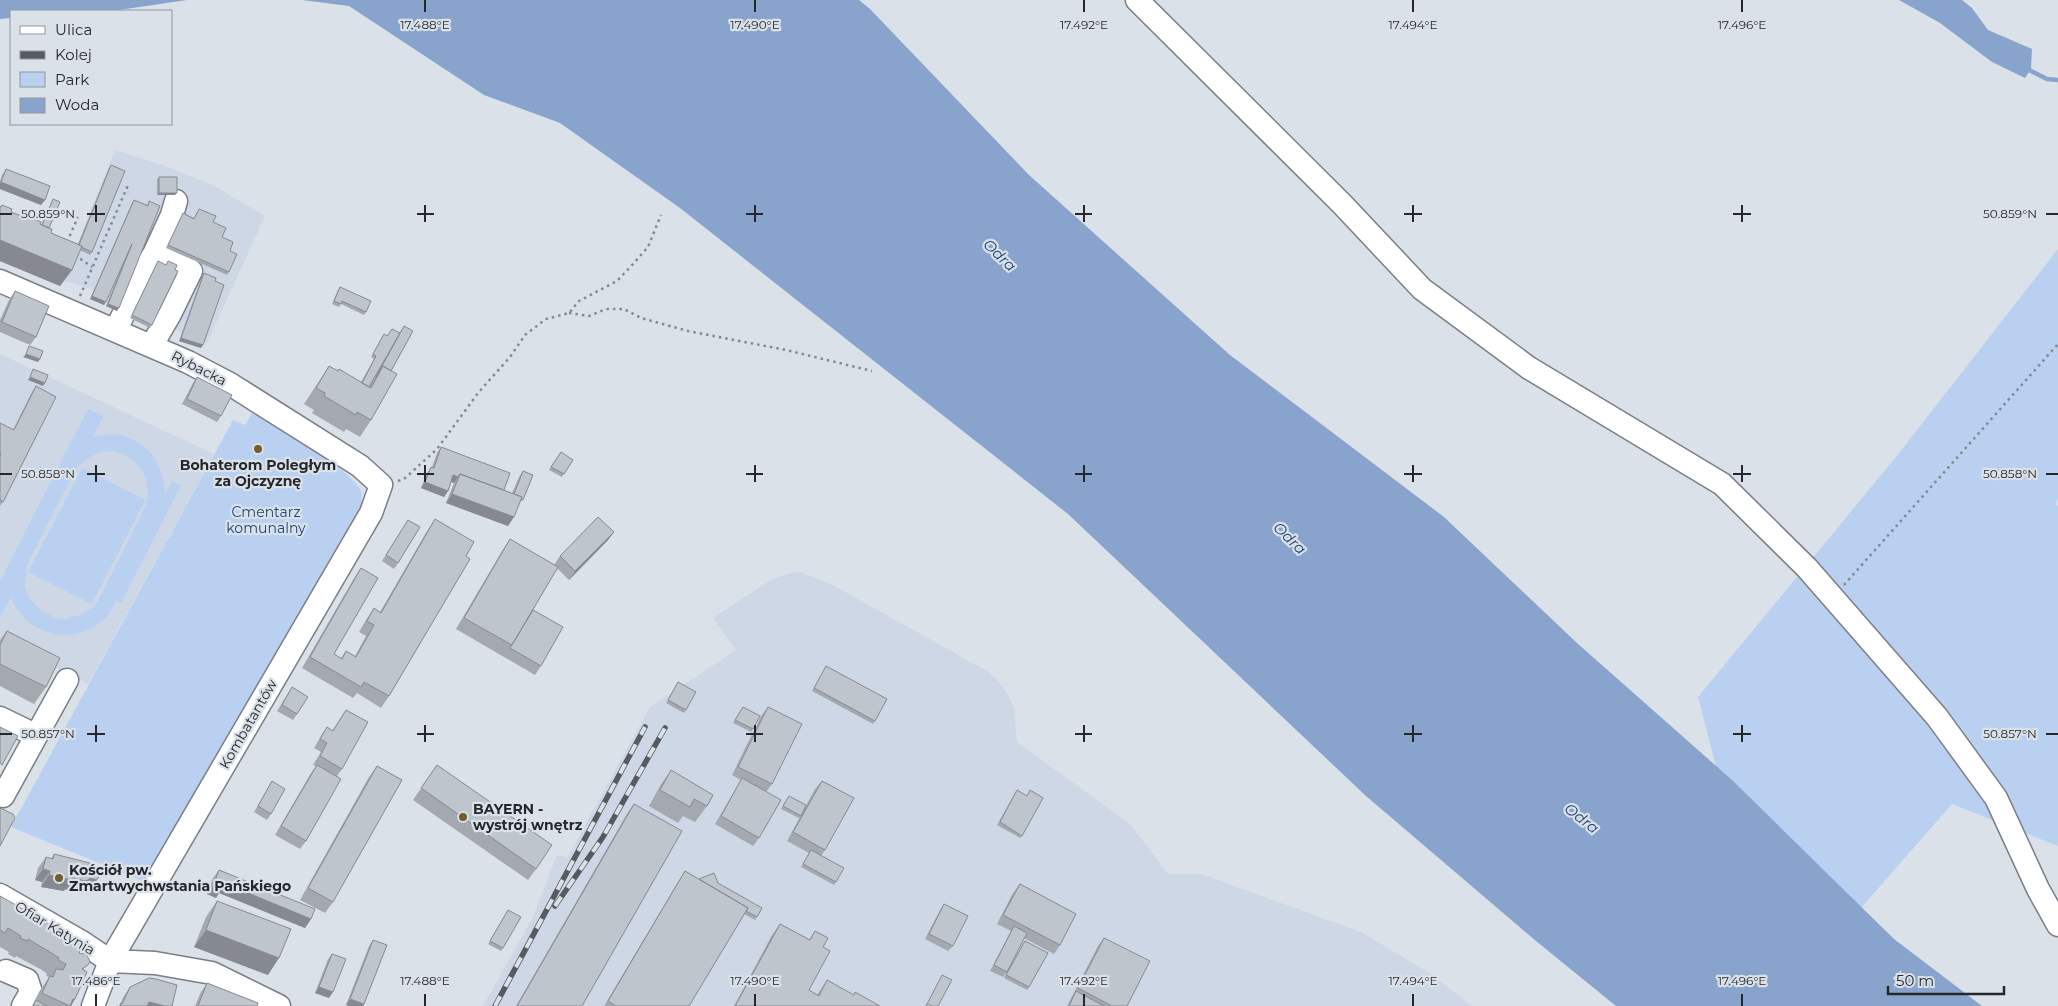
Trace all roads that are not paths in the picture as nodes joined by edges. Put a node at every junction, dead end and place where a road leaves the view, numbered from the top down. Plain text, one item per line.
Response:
1 (1137, 0) edge
2 (176, 201) dead end
3 (154, 254) junction
4 (0, 282) edge
5 (116, 330) junction
6 (152, 345) junction
7 (382, 485) joint
8 (67, 680) dead end
9 (0, 718) edge
10 (36, 735) junction
11 (3, 796) dead end
12 (0, 895) edge
13 (2058, 925) edge
14 (110, 962) junction
15 (6, 971) dead end
16 (274, 1005) edge
17 (24, 1006) edge
18 (93, 1006) edge

1 - 13 street
2 - 3 street
3 - 5 street
3 - 6 street
4 - 5 street, Rybacka
5 - 6 street, Rybacka
6 - 7 street, Rybacka
7 - 14 street, Kombatantów
8 - 10 street
9 - 10 street
10 - 11 street
12 - 14 street, Ofiar Katynia
14 - 16 street
14 - 18 street, Kombatantów
15 - 17 street

